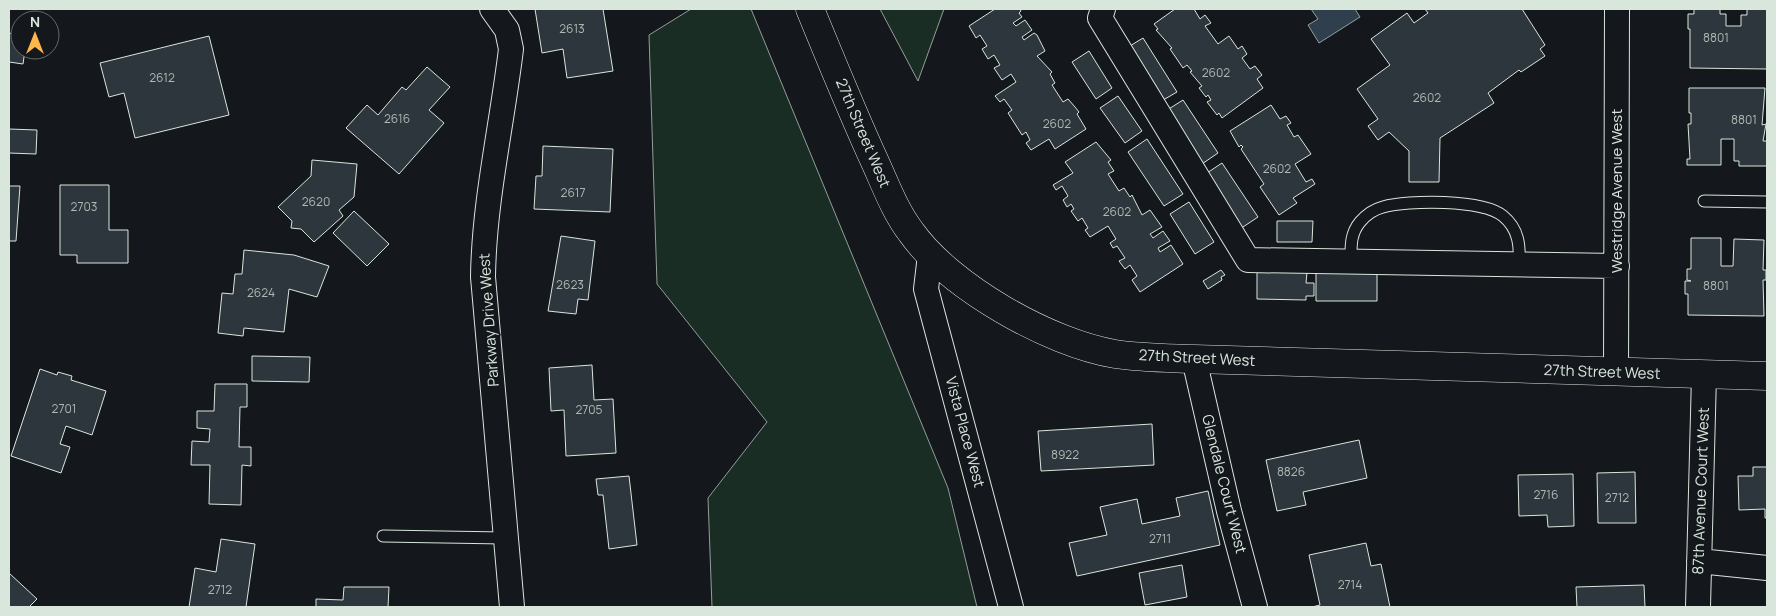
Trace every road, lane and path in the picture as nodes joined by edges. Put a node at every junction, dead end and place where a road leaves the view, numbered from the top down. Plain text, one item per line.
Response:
1 (492, 9) edge
2 (810, 9) edge
3 (1103, 9) edge
4 (1617, 9) edge
5 (1704, 201) dead end
6 (1767, 202) edge
7 (930, 255) junction
8 (1351, 261) junction
9 (1519, 264) junction
10 (1617, 266) junction
11 (1194, 359) junction
12 (1616, 373) junction
13 (1704, 375) junction
14 (1767, 376) edge
15 (383, 536) dead end
16 (504, 538) junction
17 (1699, 561) junction
18 (1767, 568) edge
19 (512, 607) edge
20 (1011, 607) edge
21 (1255, 607) edge
22 (1698, 607) edge

1 - 16 street, Parkway Drive West
2 - 7 street, 27th Street West
3 - 8 street
4 - 10 street, Westridge Avenue West
5 - 6 lane
7 - 11 street, 27th Street West
7 - 20 street, Vista Place West
8 - 9 street
8 - 9 lane
9 - 10 street
10 - 12 street, Westridge Avenue West
11 - 12 street, 27th Street West
11 - 21 street, Glendale Court West
12 - 13 street, 27th Street West
13 - 14 street, 27th Street West
13 - 17 street, 87th Avenue Court West
15 - 16 lane
16 - 19 street, Parkway Drive West
17 - 18 street
17 - 22 street, 87th Avenue Court West

